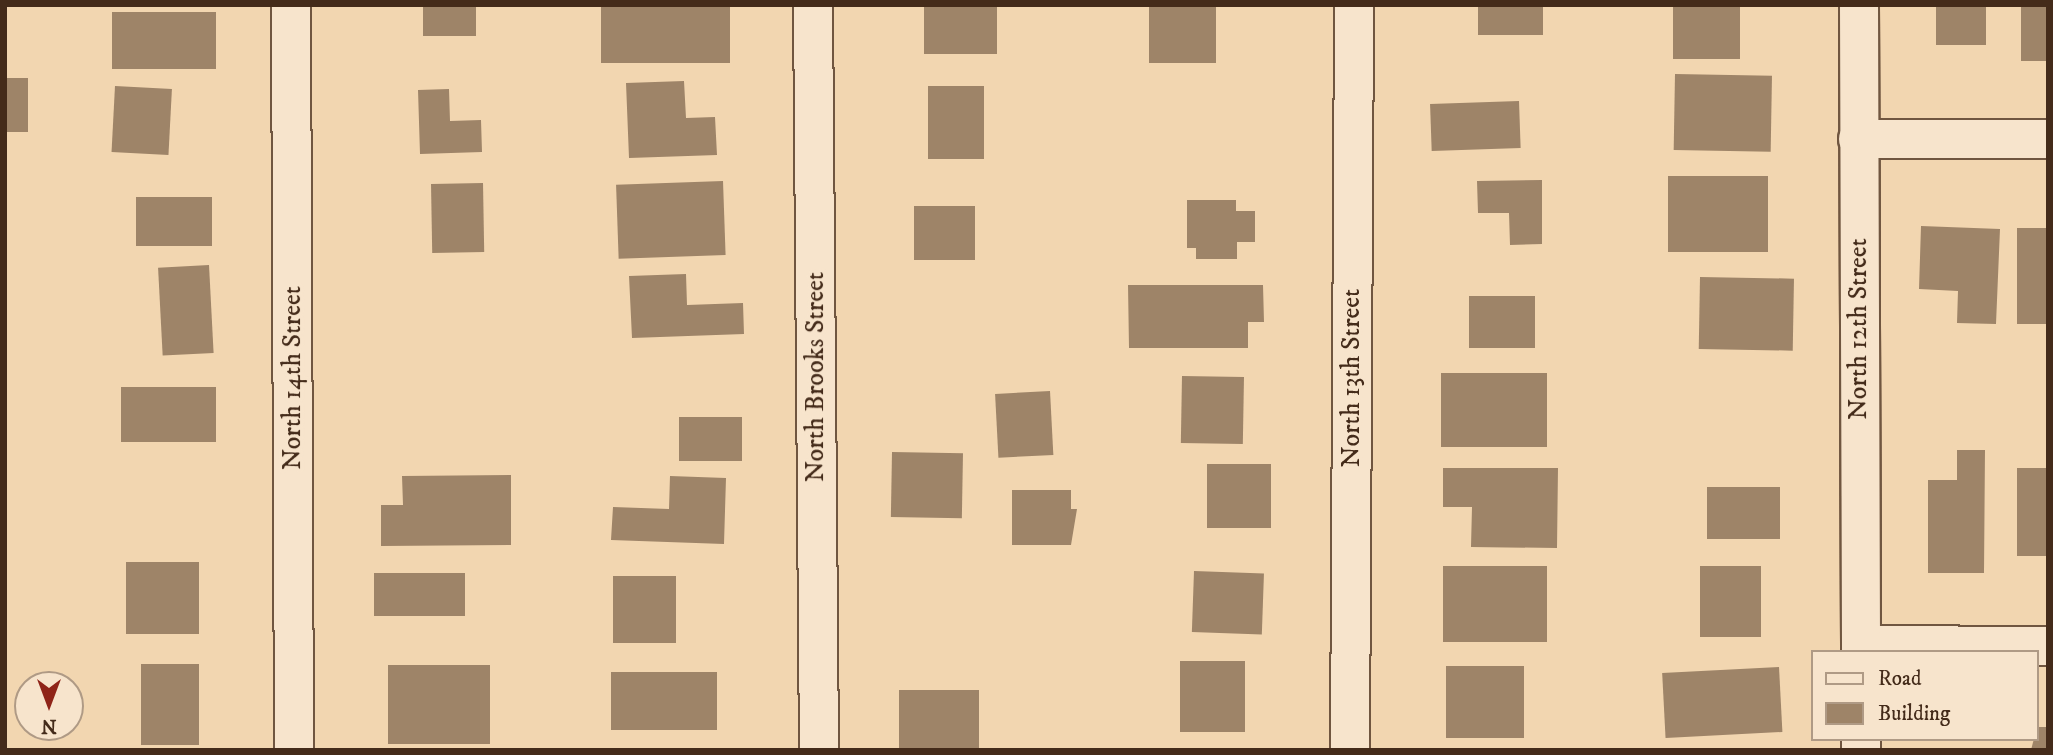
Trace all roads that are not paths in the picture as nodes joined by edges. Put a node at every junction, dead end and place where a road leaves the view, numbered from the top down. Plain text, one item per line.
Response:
1 (292, 5) edge
2 (813, 5) edge
3 (1354, 5) edge
4 (1859, 5) edge
5 (1858, 139) junction
6 (2048, 139) edge
7 (2048, 646) edge
8 (1861, 648) edge
9 (294, 750) edge
10 (819, 750) edge
11 (1350, 750) edge

1 - 9 street, North 14th Street
2 - 10 street, North Brooks Street
3 - 11 street, North 13th Street
4 - 5 street, North 12th Street
5 - 6 street
5 - 8 street, North 12th Street
7 - 8 street

